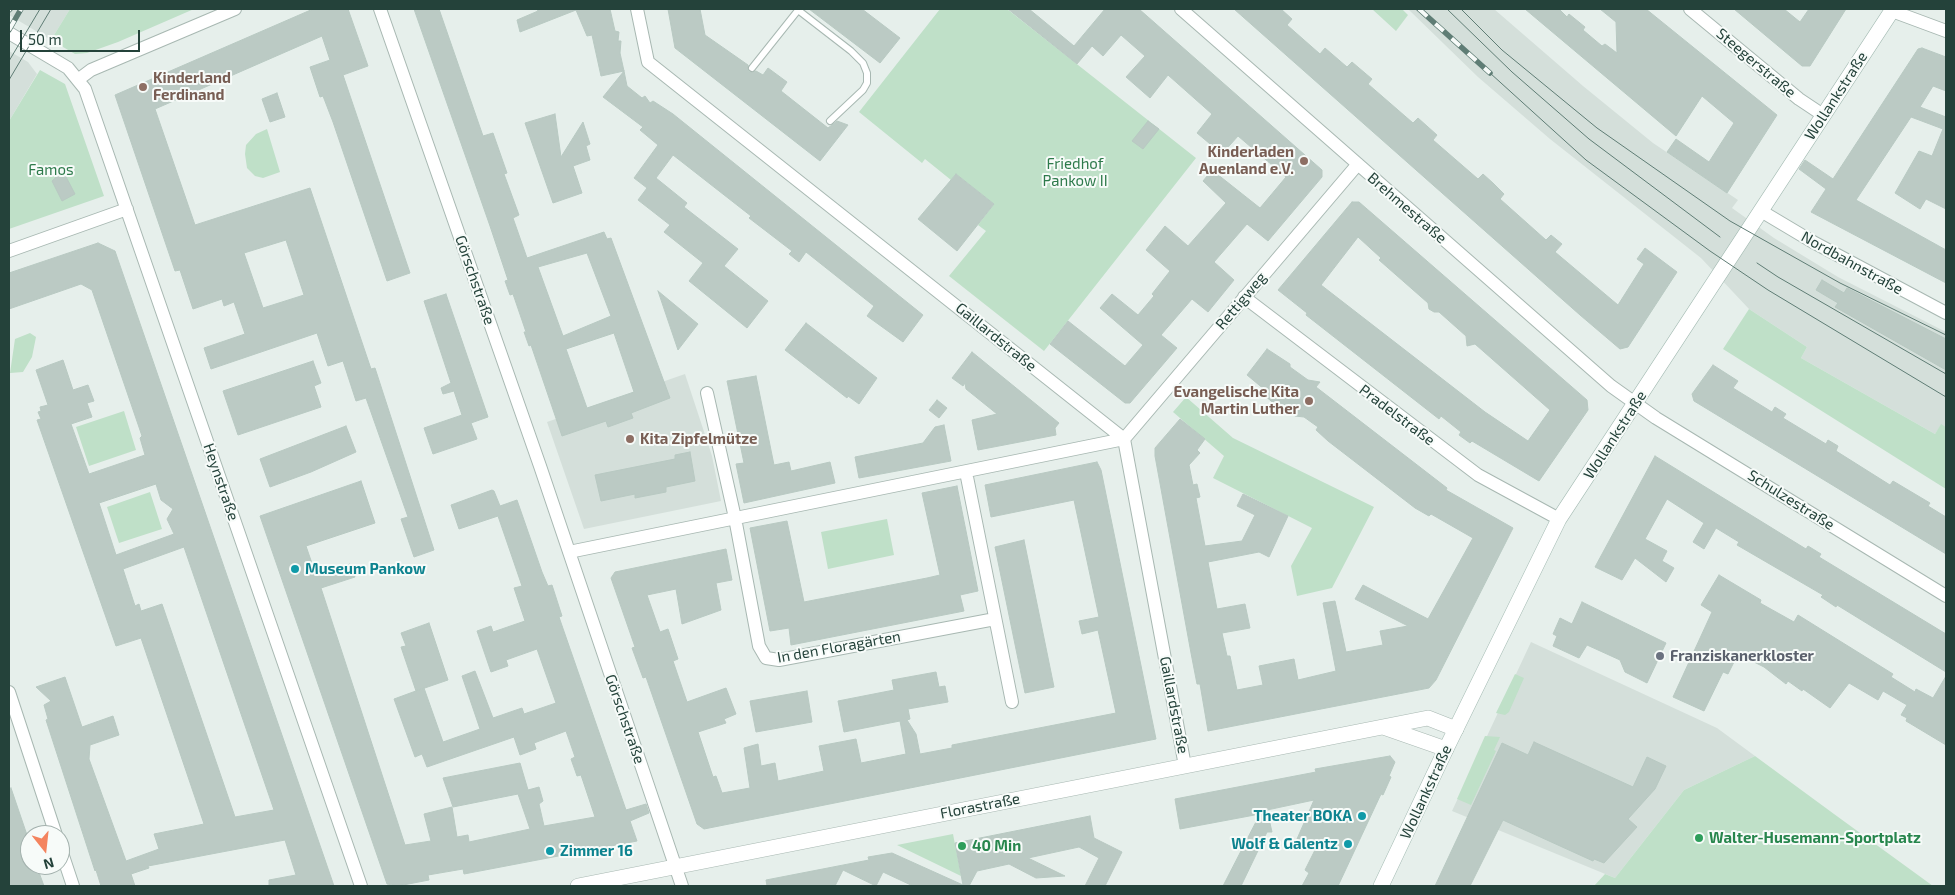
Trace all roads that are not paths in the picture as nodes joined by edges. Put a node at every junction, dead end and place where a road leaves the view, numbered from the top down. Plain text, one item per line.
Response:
1 (234, 9) edge
2 (380, 9) edge
3 (637, 9) edge
4 (1181, 9) edge
5 (1690, 9) edge
6 (798, 10) edge
7 (1892, 10) edge
8 (1946, 31) edge
9 (9, 33) edge
10 (752, 68) dead end
11 (79, 78) junction
12 (1824, 115) junction
13 (830, 121) dead end
14 (1358, 164) junction
15 (127, 209) junction
16 (1760, 210) junction
17 (9, 250) edge
18 (1244, 298) junction
19 (1946, 312) edge
20 (707, 393) dead end
21 (1636, 405) junction
22 (1124, 439) junction
23 (966, 472) junction
24 (735, 518) junction
25 (1560, 520) junction
26 (569, 552) junction
27 (1946, 596) edge
28 (995, 618) junction
29 (9, 692) edge
30 (1012, 702) dead end
31 (1382, 726) junction
32 (1456, 729) junction
33 (1446, 749) junction
34 (1185, 766) junction
35 (53, 825) edge
36 (675, 866) junction
37 (362, 886) edge
38 (578, 886) edge
39 (682, 886) edge
40 (1381, 886) edge

1 - 11 street
2 - 26 street, Görschstraße
3 - 22 street, Gaillardstraße
4 - 14 street, Brehmestraße
5 - 12 street, Steegerstraße
6 - 10 lane
6 - 13 lane
7 - 8 street
7 - 12 main road, Wollankstraße
9 - 11 street
11 - 15 street, Heynstraße
12 - 16 main road, Wollankstraße
14 - 18 street, Rettigweg
14 - 21 street, Brehmestraße
15 - 17 street
15 - 37 street, Heynstraße
16 - 19 street, Nordbahnstraße
16 - 21 main road, Wollankstraße
18 - 22 street, Rettigweg
18 - 25 street, Pradelstraße
20 - 24 street, In den Floragärten
21 - 25 main road, Wollankstraße
21 - 27 street, Schulzestraße
22 - 23 street
22 - 34 street, Gaillardstraße
23 - 24 street
23 - 28 street
24 - 26 street
24 - 28 street, In den Floragärten
25 - 32 main road, Wollankstraße
26 - 36 street, Görschstraße
28 - 30 street
29 - 35 street
31 - 32 main road, Florastraße
31 - 33 main road
31 - 34 main road, Florastraße
32 - 33 main road, Wollankstraße
33 - 40 main road, Wollankstraße
34 - 36 main road, Florastraße
36 - 38 main road, Florastraße
36 - 39 street, Görschstraße

